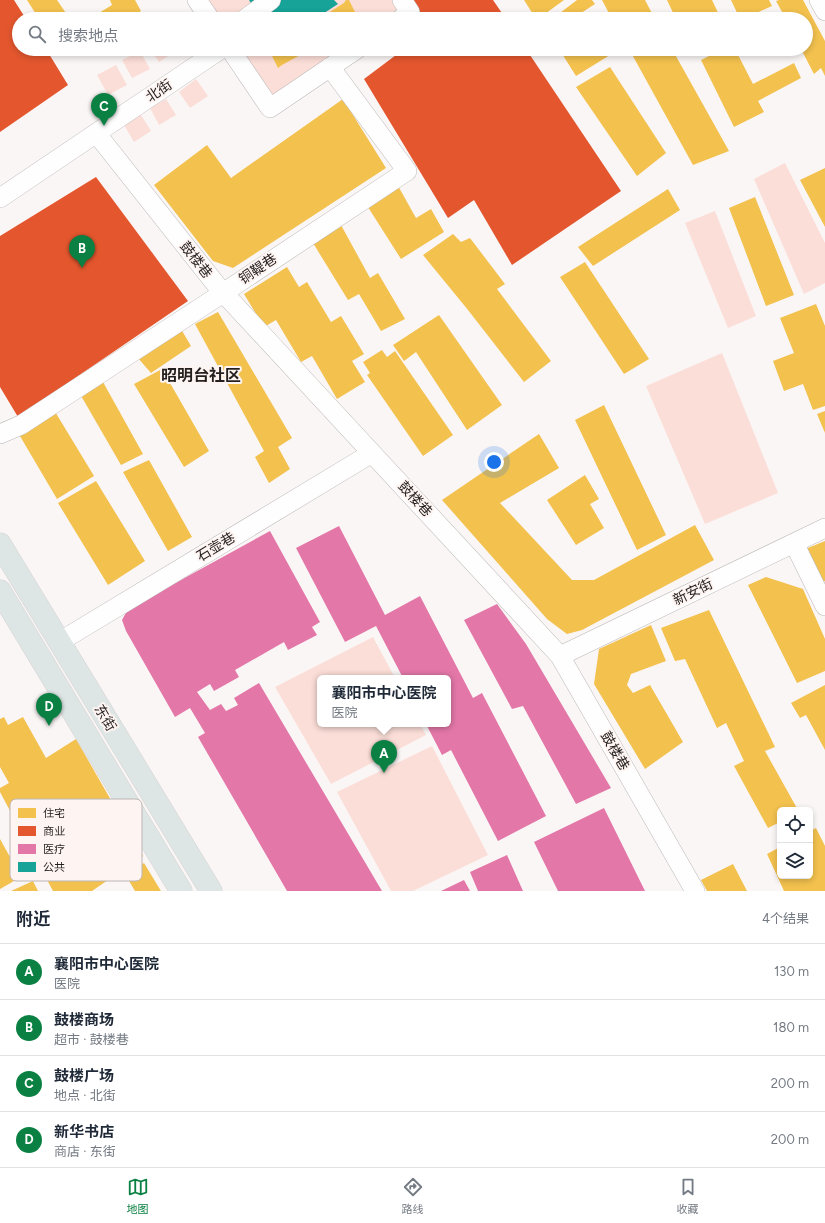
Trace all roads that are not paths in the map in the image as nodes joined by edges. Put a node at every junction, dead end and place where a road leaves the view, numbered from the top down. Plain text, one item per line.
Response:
1 (197, 0) edge
2 (271, 0) edge
3 (402, 0) edge
4 (819, 0) edge
5 (825, 11) edge
6 (205, 12) edge
7 (255, 12) edge
8 (410, 12) edge
9 (211, 56) edge
10 (235, 56) edge
11 (346, 56) edge
12 (330, 67) junction
13 (96, 133) junction
14 (0, 198) edge
15 (223, 293) junction
16 (0, 434) edge
17 (372, 453) junction
18 (825, 528) edge
19 (794, 543) junction
20 (0, 544) edge
21 (0, 591) edge
22 (825, 606) edge
23 (59, 642) junction
24 (560, 656) junction
25 (126, 799) edge
26 (142, 825) edge
27 (182, 891) edge
28 (211, 891) edge
29 (696, 891) edge

1 - 6 street
2 - 7 street
3 - 8 street
4 - 5 street
9 - 13 street, 北街
10 - 12 street
11 - 12 street
12 - 15 street, 铜鞮巷
13 - 14 street, 北街
13 - 15 street, 鼓楼巷
15 - 16 street, 铜鞮巷
15 - 17 street, 鼓楼巷
17 - 23 street, 石壶巷
17 - 24 street, 鼓楼巷
18 - 19 street, 新安街
19 - 22 street
19 - 24 street, 新安街
20 - 23 main road, 东街
21 - 25 main road, 东街
23 - 28 main road, 东街
24 - 29 street, 鼓楼巷
26 - 27 main road, 东街

